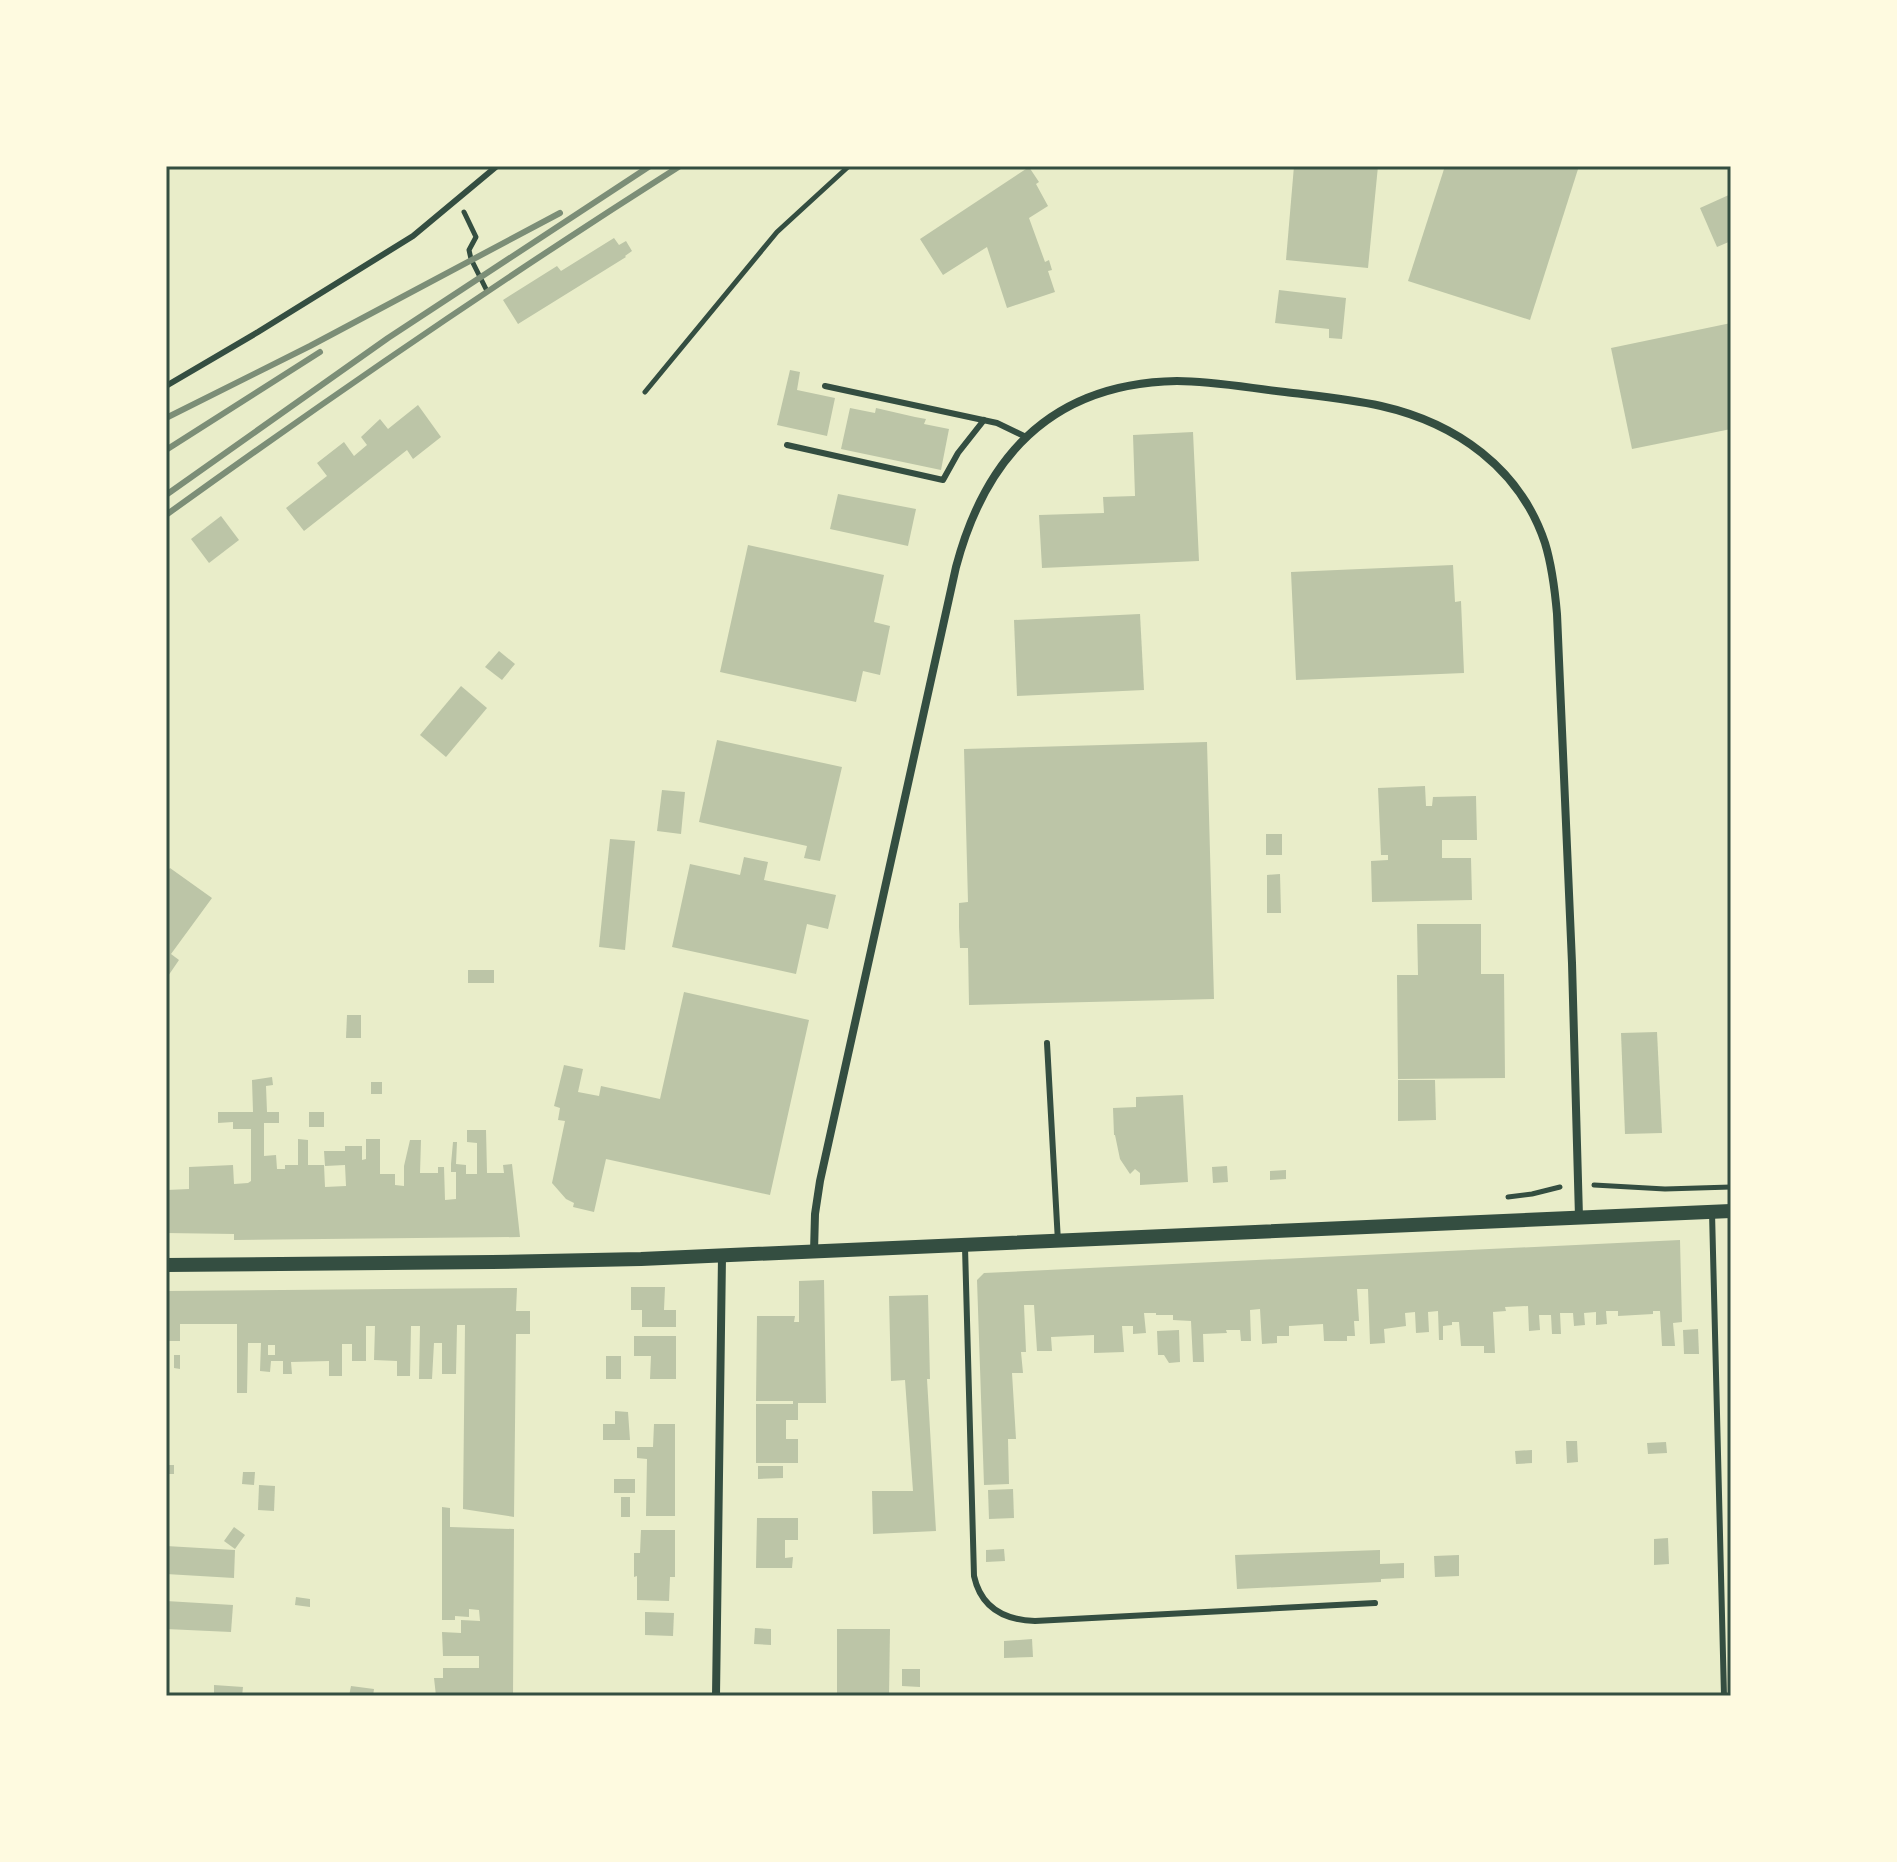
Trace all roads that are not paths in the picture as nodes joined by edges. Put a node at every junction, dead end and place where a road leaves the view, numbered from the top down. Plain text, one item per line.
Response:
1 (497, 166) edge
2 (166, 386) edge
3 (825, 386) dead end
4 (984, 420) junction
5 (1026, 437) junction
6 (787, 445) dead end
7 (1047, 1043) dead end
8 (1731, 1211) edge
9 (1712, 1212) junction
10 (1579, 1217) junction
11 (1058, 1242) junction
12 (965, 1245) junction
13 (814, 1252) junction
14 (722, 1256) junction
15 (166, 1265) edge
16 (1375, 1603) dead end
17 (716, 1696) edge
18 (1724, 1696) edge

1 - 2 lane
3 - 4 lane
4 - 5 lane
4 - 6 lane
5 - 10 street
5 - 13 street
7 - 11 lane
8 - 9 street
9 - 10 street
9 - 18 lane
10 - 11 street
11 - 12 street
12 - 13 street
12 - 16 lane
13 - 14 street
14 - 15 street
14 - 17 street

